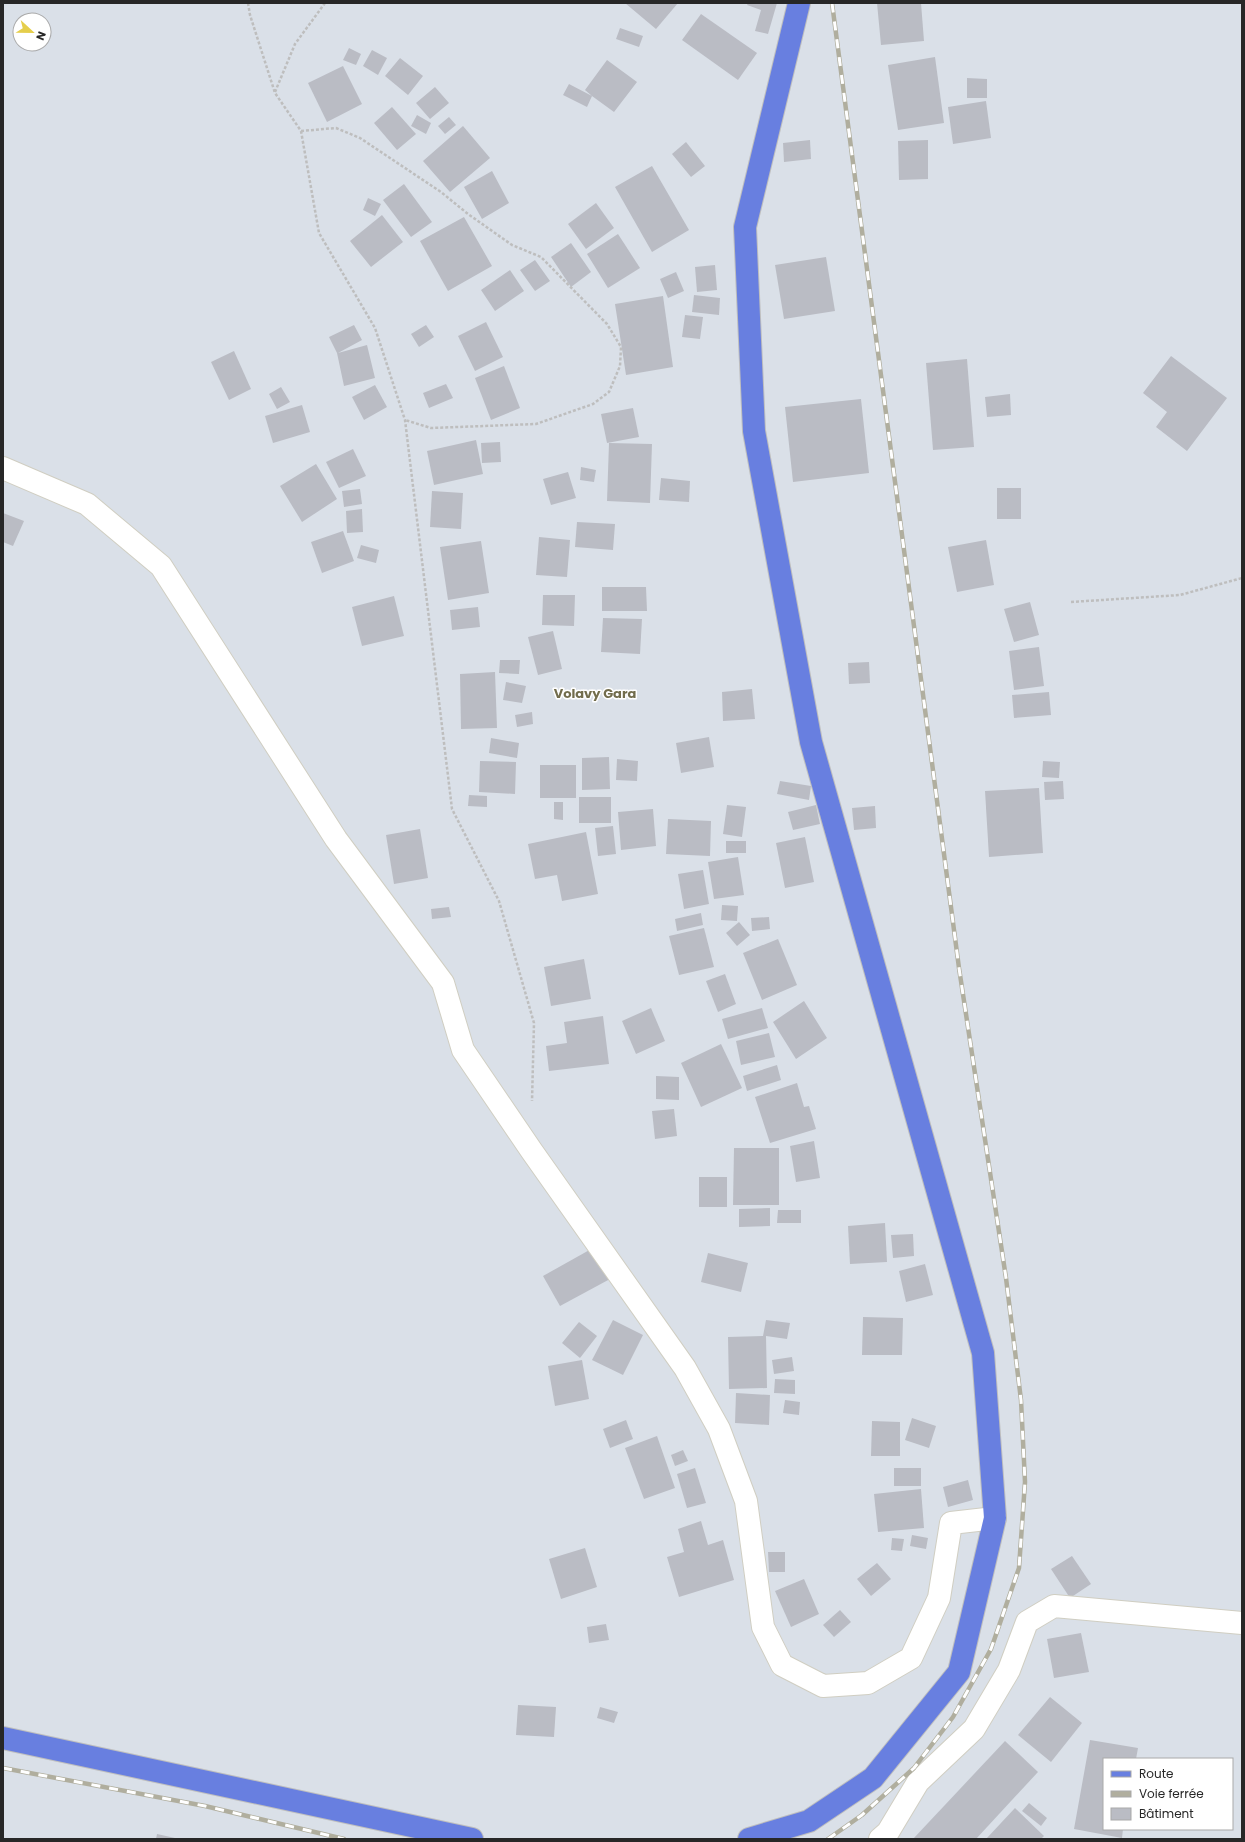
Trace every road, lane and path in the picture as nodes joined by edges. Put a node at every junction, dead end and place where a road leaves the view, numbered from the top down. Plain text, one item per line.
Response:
1 (248, 3) edge
2 (325, 3) edge
3 (799, 3) edge
4 (275, 93) junction
5 (302, 131) junction
6 (405, 420) junction
7 (3, 468) edge
8 (1242, 578) edge
9 (1071, 602) dead end
10 (532, 1102) dead end
11 (995, 1518) junction
12 (1242, 1623) edge
13 (3, 1738) edge
14 (472, 1839) edge
15 (749, 1839) edge
16 (880, 1839) edge

1 - 4 path
2 - 4 path
3 - 11 main road
4 - 5 path
5 - 6 path
5 - 6 path
6 - 10 path
7 - 11 street
8 - 9 path
11 - 15 main road
12 - 16 street
13 - 14 main road

